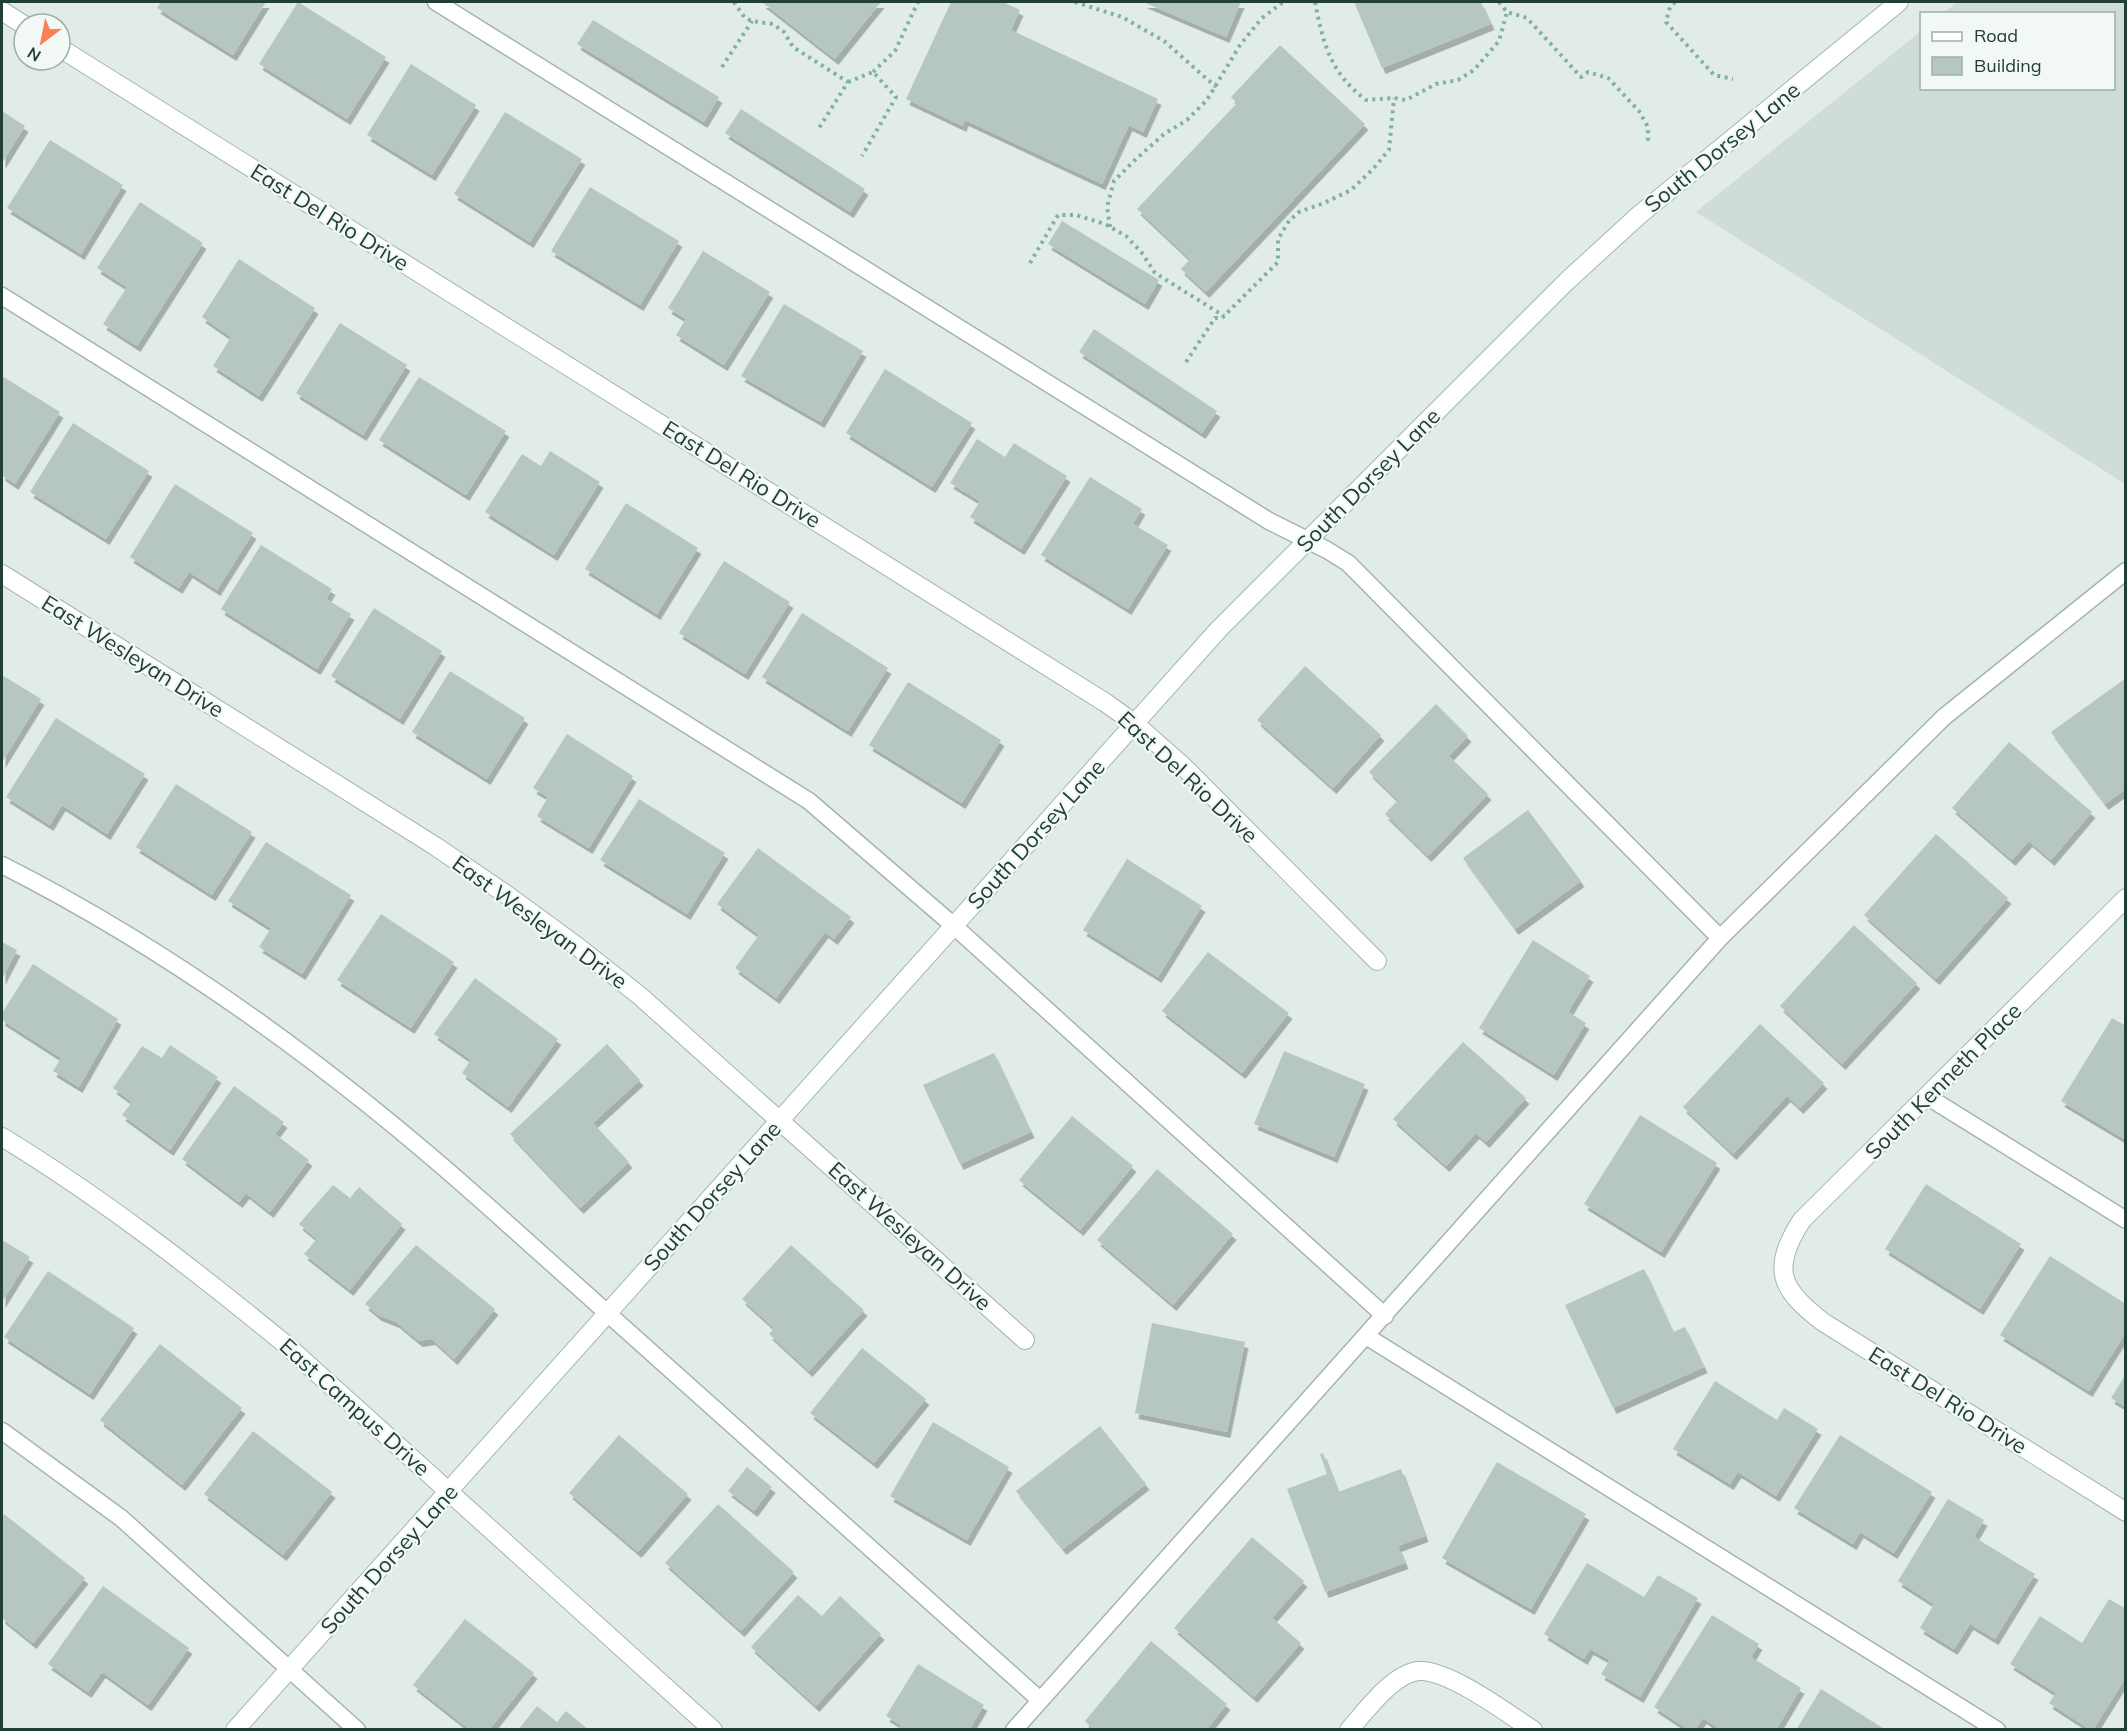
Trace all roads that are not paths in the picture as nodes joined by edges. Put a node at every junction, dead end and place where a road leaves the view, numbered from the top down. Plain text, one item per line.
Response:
1 (436, 2) edge
2 (1899, 2) edge
3 (72, 55) edge
4 (2, 296) edge
5 (1307, 541) junction
6 (2126, 571) edge
7 (2, 574) edge
8 (1134, 723) junction
9 (2, 865) edge
10 (2123, 903) edge
11 (954, 926) junction
12 (1720, 938) junction
13 (1377, 961) dead end
14 (1928, 1096) junction
15 (780, 1120) junction
16 (2, 1137) edge
17 (2126, 1220) edge
18 (1784, 1275) joint
19 (608, 1314) junction
20 (1385, 1316) junction
21 (1366, 1336) junction
22 (1025, 1340) dead end
23 (2, 1431) edge
24 (449, 1491) junction
25 (2126, 1512) edge
26 (290, 1670) junction
27 (1040, 1700) junction
28 (235, 1730) edge
29 (357, 1730) edge
30 (713, 1730) edge
31 (1014, 1730) edge
32 (1349, 1730) edge
33 (1533, 1730) edge
34 (1997, 1730) edge

1 - 5 lane
2 - 5 street, South Dorsey Lane
3 - 8 street, East Del Rio Drive
4 - 11 lane
5 - 8 street, South Dorsey Lane
5 - 12 lane
6 - 12 lane
7 - 15 street, East Wesleyan Drive
8 - 11 street, South Dorsey Lane
8 - 13 street, East Del Rio Drive
9 - 19 lane
10 - 14 street, South Kenneth Place
11 - 15 street, South Dorsey Lane
11 - 20 lane
12 - 20 lane
14 - 17 lane
14 - 18 street, South Kenneth Place
15 - 19 street, South Dorsey Lane
15 - 22 street, East Wesleyan Drive
16 - 24 street, East Campus Drive
18 - 25 street, East Del Rio Drive
19 - 24 street, South Dorsey Lane
19 - 27 lane
20 - 21 lane
21 - 27 lane
21 - 34 lane
23 - 26 lane
24 - 26 street, South Dorsey Lane
24 - 30 street, East Campus Drive
26 - 28 street, South Dorsey Lane
26 - 29 lane
27 - 31 lane
32 - 33 street

